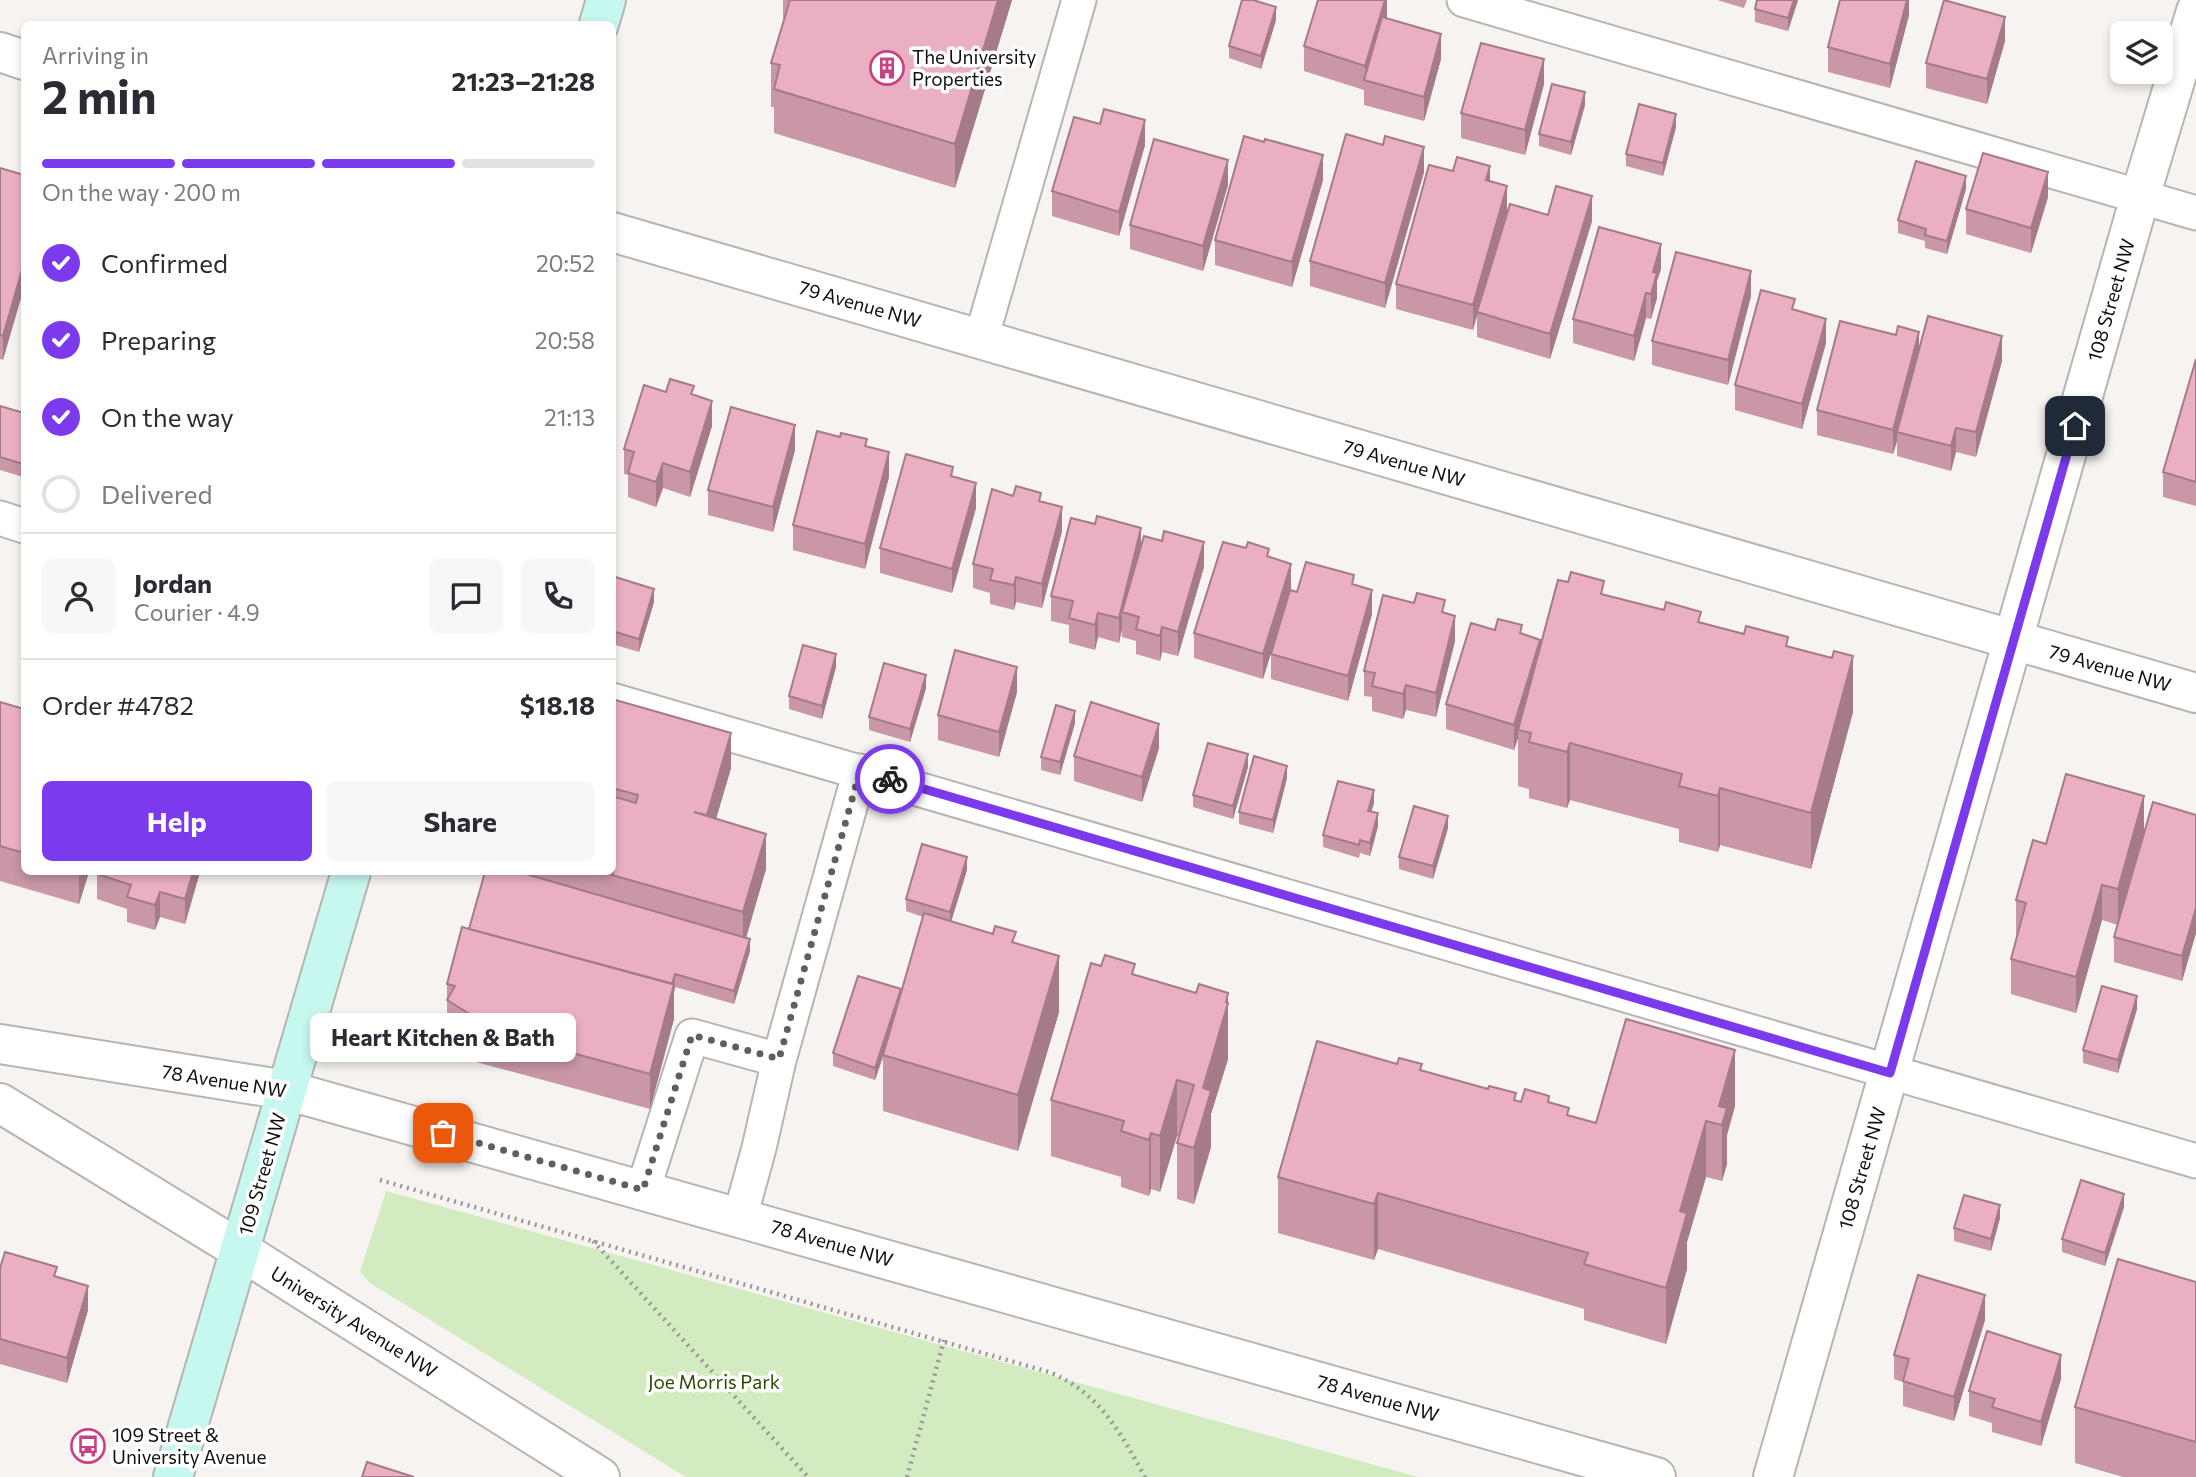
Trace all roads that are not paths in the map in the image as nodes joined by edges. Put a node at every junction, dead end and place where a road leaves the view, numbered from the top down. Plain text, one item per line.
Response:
1 (607, 0) edge
2 (1079, 0) edge
3 (1464, 0) edge
4 (2196, 11) edge
5 (601, 21) edge
6 (0, 52) edge
7 (21, 59) edge
8 (2140, 197) junction
9 (2196, 213) edge
10 (616, 233) edge
11 (981, 340) junction
12 (0, 518) edge
13 (21, 525) edge
14 (2014, 640) junction
15 (2196, 693) edge
16 (616, 701) edge
17 (860, 771) junction
18 (350, 875) edge
19 (0, 1044) edge
20 (779, 1059) junction
21 (1890, 1073) junction
22 (286, 1090) junction
23 (0, 1103) edge
24 (2196, 1161) edge
25 (643, 1190) junction
26 (740, 1217) junction
27 (240, 1250) junction
28 (173, 1477) edge
29 (600, 1477) edge
30 (1656, 1477) edge
31 (1773, 1477) edge

1 - 5 main road
2 - 11 lane
3 - 8 lane
4 - 8 street, 108 Street NW
6 - 7 street
8 - 9 lane
8 - 14 street, 108 Street NW
10 - 11 street, 79 Avenue NW
11 - 14 street, 79 Avenue NW
12 - 13 lane
14 - 15 street, 79 Avenue NW
14 - 21 street, 108 Street NW
16 - 17 lane
17 - 20 lane
17 - 21 lane
18 - 22 main road, 109 Street NW
19 - 22 street, 78 Avenue NW
20 - 25 lane
20 - 26 lane
21 - 24 lane
21 - 31 street, 108 Street NW
22 - 25 street, 78 Avenue NW
22 - 27 main road, 109 Street NW
23 - 27 street, University Avenue NW
25 - 26 street, 78 Avenue NW
26 - 30 street, 78 Avenue NW
27 - 28 main road, 109 Street NW
27 - 29 street, University Avenue NW

